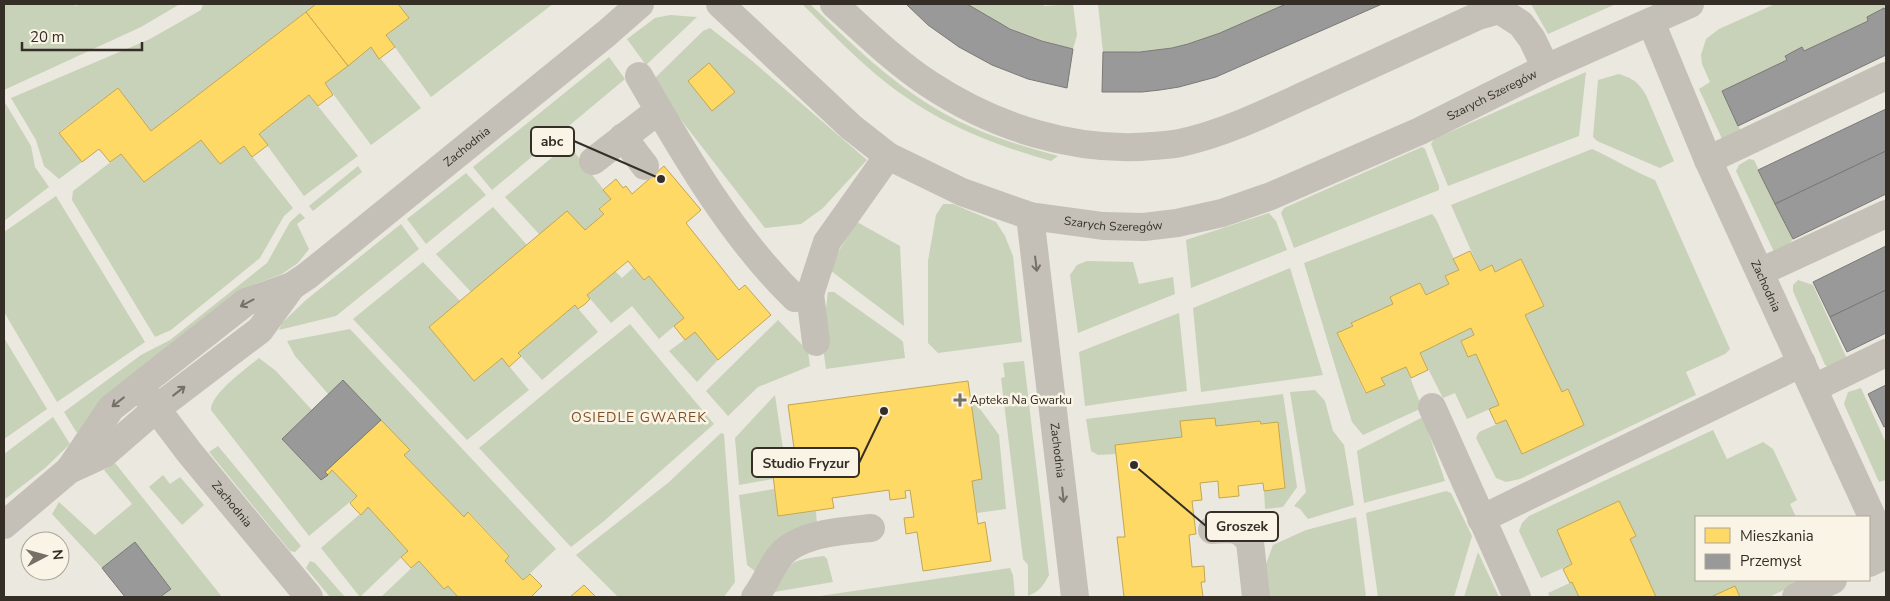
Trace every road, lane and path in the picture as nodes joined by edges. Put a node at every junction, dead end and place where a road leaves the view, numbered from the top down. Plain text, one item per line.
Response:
1 (640, 4) edge
2 (720, 4) edge
3 (834, 4) edge
4 (1690, 4) edge
5 (1651, 22) junction
6 (1546, 68) junction
7 (639, 76) dead end
8 (1886, 76) edge
9 (659, 110) junction
10 (623, 137) junction
11 (888, 156) junction
12 (1708, 160) junction
13 (593, 162) dead end
14 (645, 166) dead end
15 (1886, 214) edge
16 (1030, 216) junction
17 (1760, 272) junction
18 (292, 286) junction
19 (810, 294) junction
20 (816, 342) dead end
21 (1886, 353) edge
22 (1802, 364) junction
23 (140, 385) junction
24 (1814, 388) junction
25 (1432, 408) dead end
26 (156, 409) junction
27 (69, 470) junction
28 (1878, 506) edge
29 (1482, 519) junction
30 (4, 526) edge
31 (870, 528) dead end
32 (1212, 530) dead end
33 (1886, 547) edge
34 (1886, 555) edge
35 (1870, 563) edge
36 (1831, 581) edge
37 (309, 597) edge
38 (755, 597) edge
39 (1074, 597) edge
40 (1256, 597) edge
41 (1517, 597) edge
42 (1796, 597) edge

1 - 18 street, Zachodnia
2 - 11 street, Szarych Szeregów
3 - 6 street, Szarych Szeregów
4 - 5 street, Szarych Szeregów
5 - 6 street, Szarych Szeregów
5 - 12 street, Zachodnia
6 - 16 street, Szarych Szeregów
7 - 9 street
8 - 12 street
9 - 10 street
9 - 19 street
10 - 13 street
10 - 14 street
11 - 16 street, Szarych Szeregów
11 - 19 street
12 - 17 street, Zachodnia
15 - 17 street
16 -> 39 street, Zachodnia
17 - 22 street, Zachodnia
18 -> 23 street, Zachodnia
26 -> 18 street, Zachodnia
19 - 20 street
21 - 24 street
22 - 24 street, Zachodnia
22 - 29 street
23 - 26 street, Zachodnia
23 -> 27 street, Zachodnia
24 - 28 street, Zachodnia
25 - 29 street
26 - 27 street, Zachodnia
26 - 37 street, Zachodnia
27 - 30 street, Zachodnia
28 - 33 street, Zachodnia
29 - 41 street
31 - 38 street
32 - 40 street
34 - 35 street
36 - 42 street

